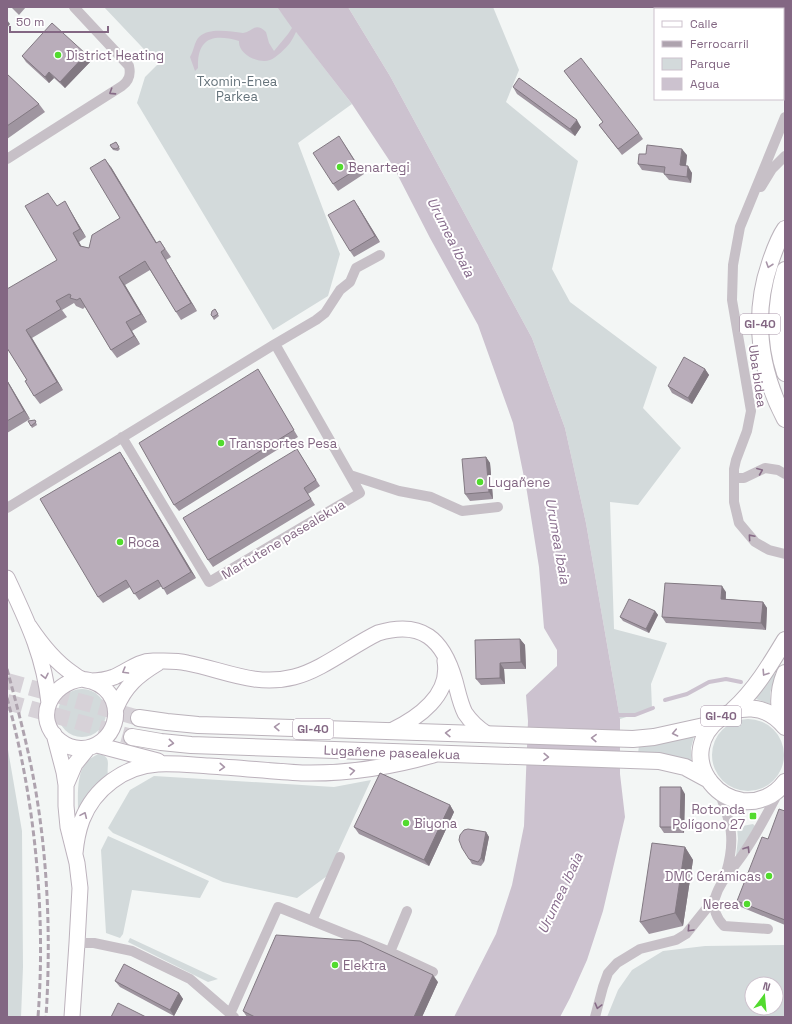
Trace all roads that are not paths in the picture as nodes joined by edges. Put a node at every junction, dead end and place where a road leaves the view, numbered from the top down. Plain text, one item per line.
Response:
1 (74, 7) edge
2 (785, 117) edge
3 (785, 137) edge
4 (785, 156) edge
5 (7, 159) edge
6 (766, 161) junction
7 (750, 204) junction
8 (785, 229) edge
9 (380, 255) dead end
10 (785, 270) edge
11 (274, 344) junction
12 (785, 373) edge
13 (785, 419) edge
14 (122, 437) junction
15 (785, 474) edge
16 (350, 475) junction
17 (735, 478) junction
18 (498, 507) dead end
19 (7, 508) edge
20 (785, 554) edge
21 (7, 578) edge
22 (30, 626) junction
23 (785, 640) edge
24 (443, 653) junction
25 (160, 661) junction
26 (785, 673) edge
27 (86, 680) junction
28 (49, 703) junction
29 (116, 708) junction
30 (733, 710) junction
31 (139, 718) tunnel mouth
32 (713, 724) junction
33 (784, 726) edge
34 (391, 731) junction
35 (54, 734) junction
36 (487, 734) junction
37 (132, 737) tunnel mouth
38 (93, 746) junction
39 (438, 753) junction
40 (169, 764) junction
41 (66, 784) junction
42 (714, 785) junction
43 (783, 785) edge
44 (75, 853) junction
45 (340, 857) dead end
46 (724, 880) junction
47 (715, 898) junction
48 (407, 911) dead end
49 (312, 922) junction
50 (768, 928) dead end
51 (77, 943) junction
52 (390, 952) junction
53 (433, 972) dead end
54 (232, 1015) edge
55 (72, 1017) edge
56 (595, 1017) edge

1 -> 5 street
2 - 6 street, Uba bidea
3 - 6 street
4 - 7 street
6 - 7 street, Uba bidea
7 - 17 street, Uba bidea
8 -> 13 main road, GI-40
9 - 11 street
10 - 12 main road, GI-40
11 - 14 street
11 - 16 street, Martutene pasealekua
14 - 16 street, Martutene pasealekua
14 - 19 street
17 -> 15 street
16 - 18 street
20 -> 17 street, Uba bidea
21 - 22 main road
22 - 27 main road
22 -> 28 main road
23 -> 30 main road, GI-40
24 - 25 main road
24 - 34 main road, Lugañene pasealekua
24 - 36 main road
25 -> 27 main road
25 - 29 main road
26 - 33 main road, GI-40
27 - 28 main road
27 - 29 main road
28 - 35 main road
29 - 38 main road
30 - 32 main road, GI-40
30 - 33 main road, GI-40
34 -> 31 main road, Lugañene pasealekua / GI-40
32 -> 36 main road, Lugañene pasealekua / GI-40
32 - 42 main road, GI-40
36 -> 34 main road, Lugañene pasealekua / GI-40
35 - 38 main road
35 - 41 main road
37 -> 39 main road, Lugañene pasealekua / GI-40
38 - 40 main road
38 - 41 main road
40 -> 39 main road
39 -> 42 main road, Lugañene pasealekua / GI-40
44 -> 40 main road
41 - 44 main road
42 - 43 main road, GI-40
42 - 46 street
46 -> 43 street
44 - 51 main road
45 - 49 street
46 - 47 street
47 - 50 street
47 -> 56 street
48 - 52 street
49 - 52 street
49 - 54 street
51 - 54 street
51 - 55 main road
52 - 53 street

